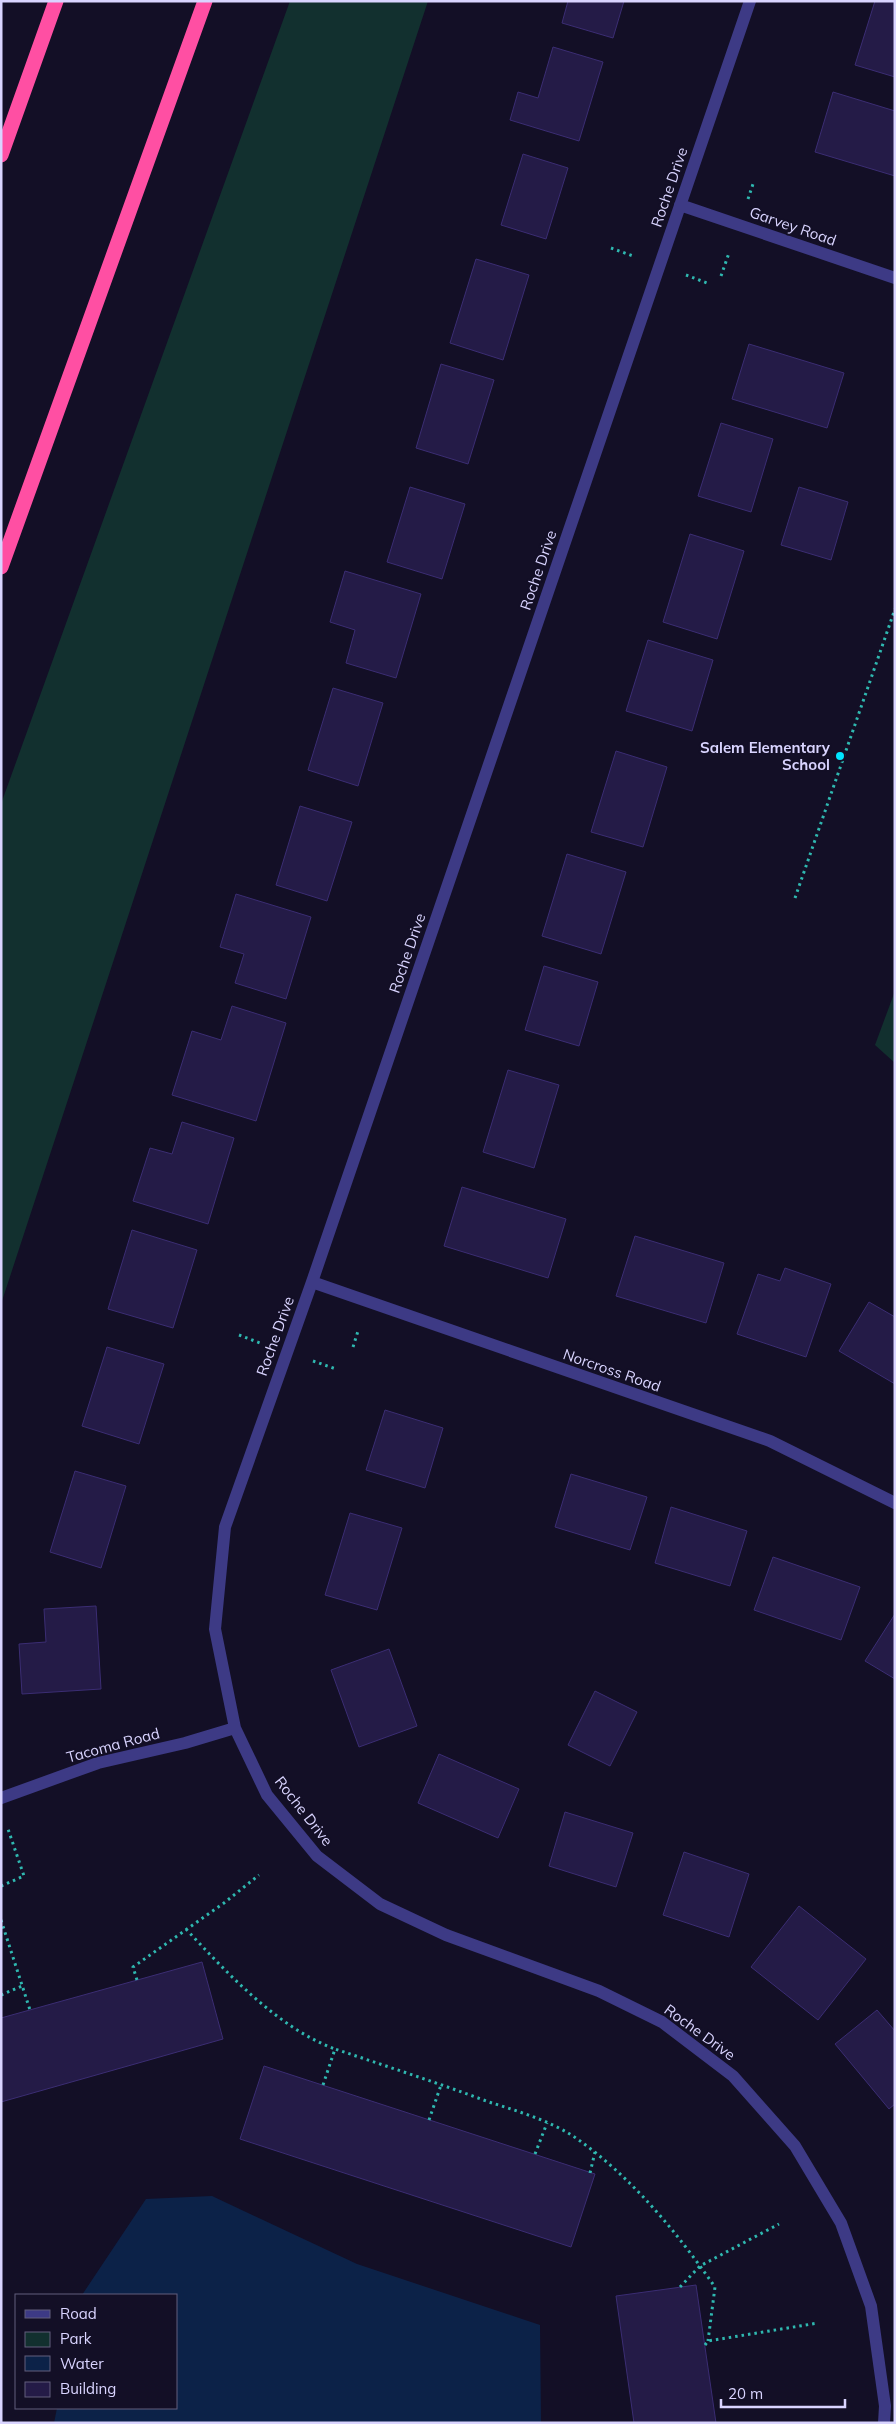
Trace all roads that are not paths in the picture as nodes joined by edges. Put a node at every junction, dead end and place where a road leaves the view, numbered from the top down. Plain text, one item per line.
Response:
1 (56, 1) edge
2 (205, 1) edge
3 (750, 1) edge
4 (1, 155) edge
5 (680, 205) junction
6 (895, 278) edge
7 (1, 567) edge
8 (312, 1282) junction
9 (895, 1503) edge
10 (234, 1728) junction
11 (1, 1798) edge
12 (884, 2423) edge

1 - 4 highway
2 - 7 highway
3 - 5 street, Roche Drive
5 - 6 street, Garvey Road
5 - 8 street, Roche Drive
8 - 9 street, Norcross Road
8 - 10 street, Roche Drive
10 - 11 street, Tacoma Road
10 - 12 street, Roche Drive

